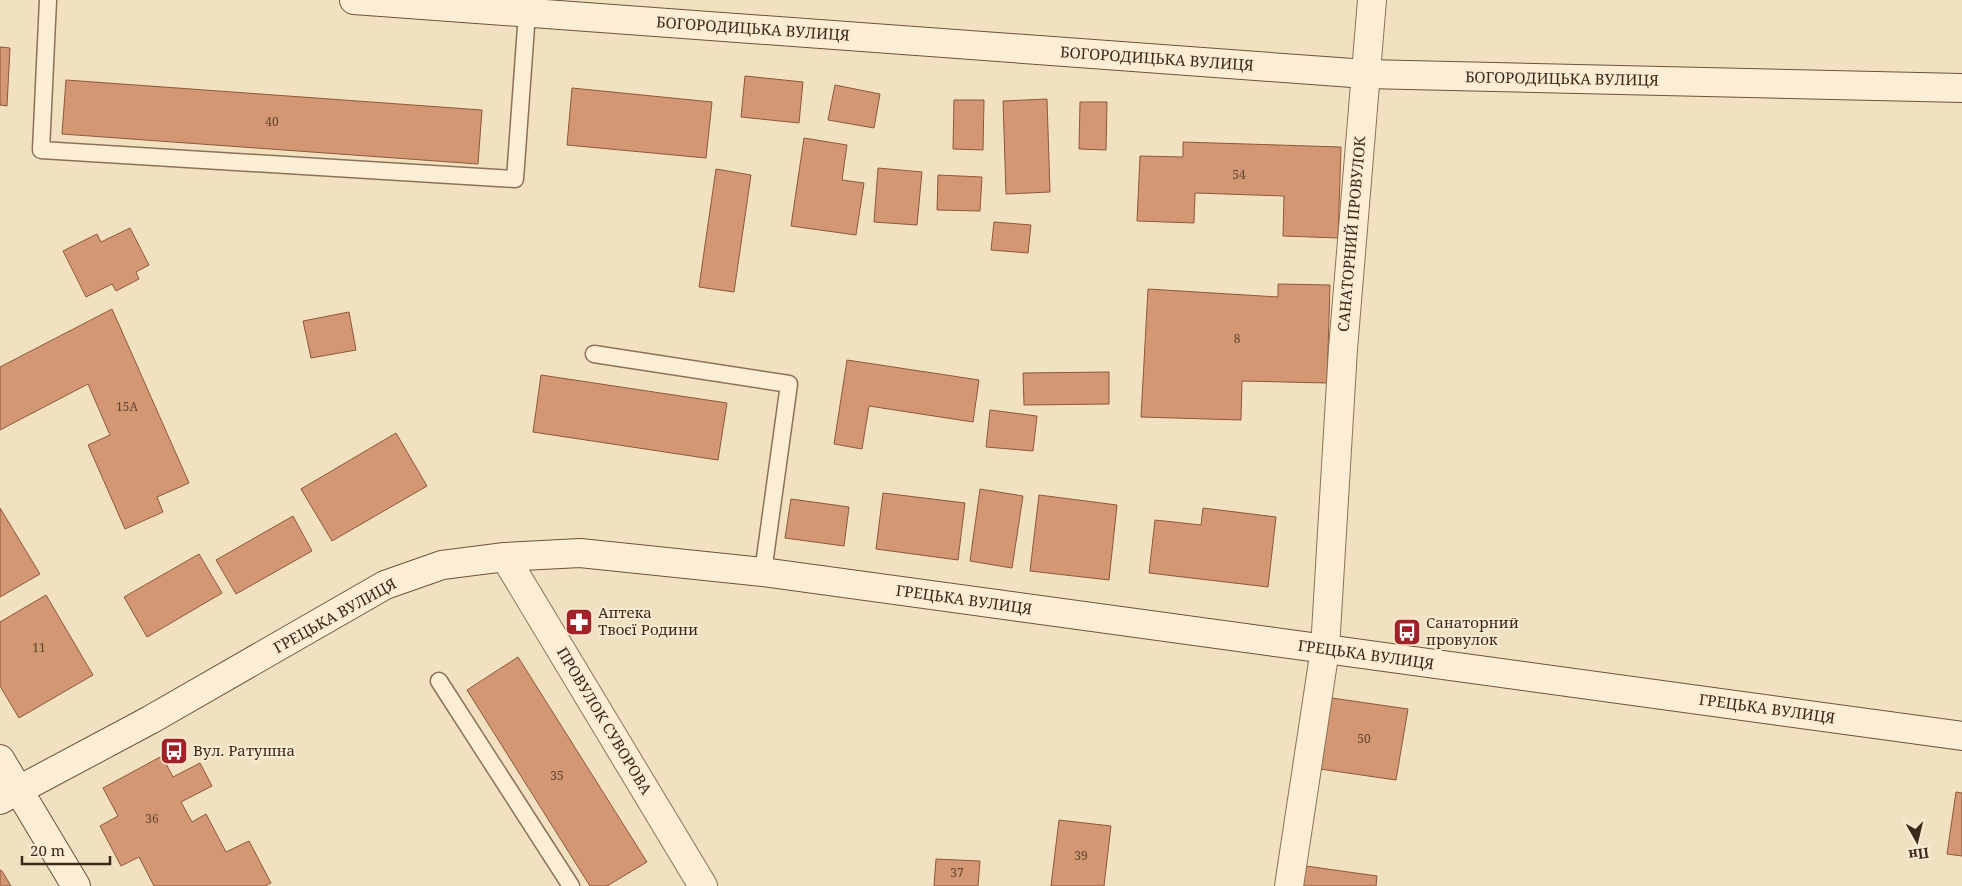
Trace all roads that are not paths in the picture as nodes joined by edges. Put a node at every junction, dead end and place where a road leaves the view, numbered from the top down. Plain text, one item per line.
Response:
1 (48, 0) edge
2 (354, 0) edge
3 (1372, 0) edge
4 (527, 13) junction
5 (1366, 74) junction
6 (1962, 88) edge
7 (594, 354) dead end
8 (505, 556) junction
9 (763, 572) junction
10 (1325, 650) junction
11 (439, 681) dead end
12 (1962, 736) edge
13 (0, 759) edge
14 (9, 795) edge
15 (76, 886) edge
16 (571, 886) edge
17 (702, 886) edge
18 (1289, 886) edge

1 - 4 lane
2 - 4 street, БОГОРОДИЦЬКА ВУЛИЦЯ
3 - 5 street, САНАТОРНИЙ ПРОВУЛОК
4 - 5 street, БОГОРОДИЦЬКА ВУЛИЦЯ
5 - 6 street, БОГОРОДИЦЬКА ВУЛИЦЯ
5 - 10 street, САНАТОРНИЙ ПРОВУЛОК
7 - 9 lane
8 - 9 street, ГРЕЦЬКА ВУЛИЦЯ
8 - 14 street, ГРЕЦЬКА ВУЛИЦЯ
8 - 17 street, ПРОВУЛОК СУВОРОВА
9 - 10 street, ГРЕЦЬКА ВУЛИЦЯ
10 - 12 street, ГРЕЦЬКА ВУЛИЦЯ
10 - 18 street, САНАТОРНИЙ ПРОВУЛОК
11 - 16 lane
13 - 14 street
14 - 15 street

